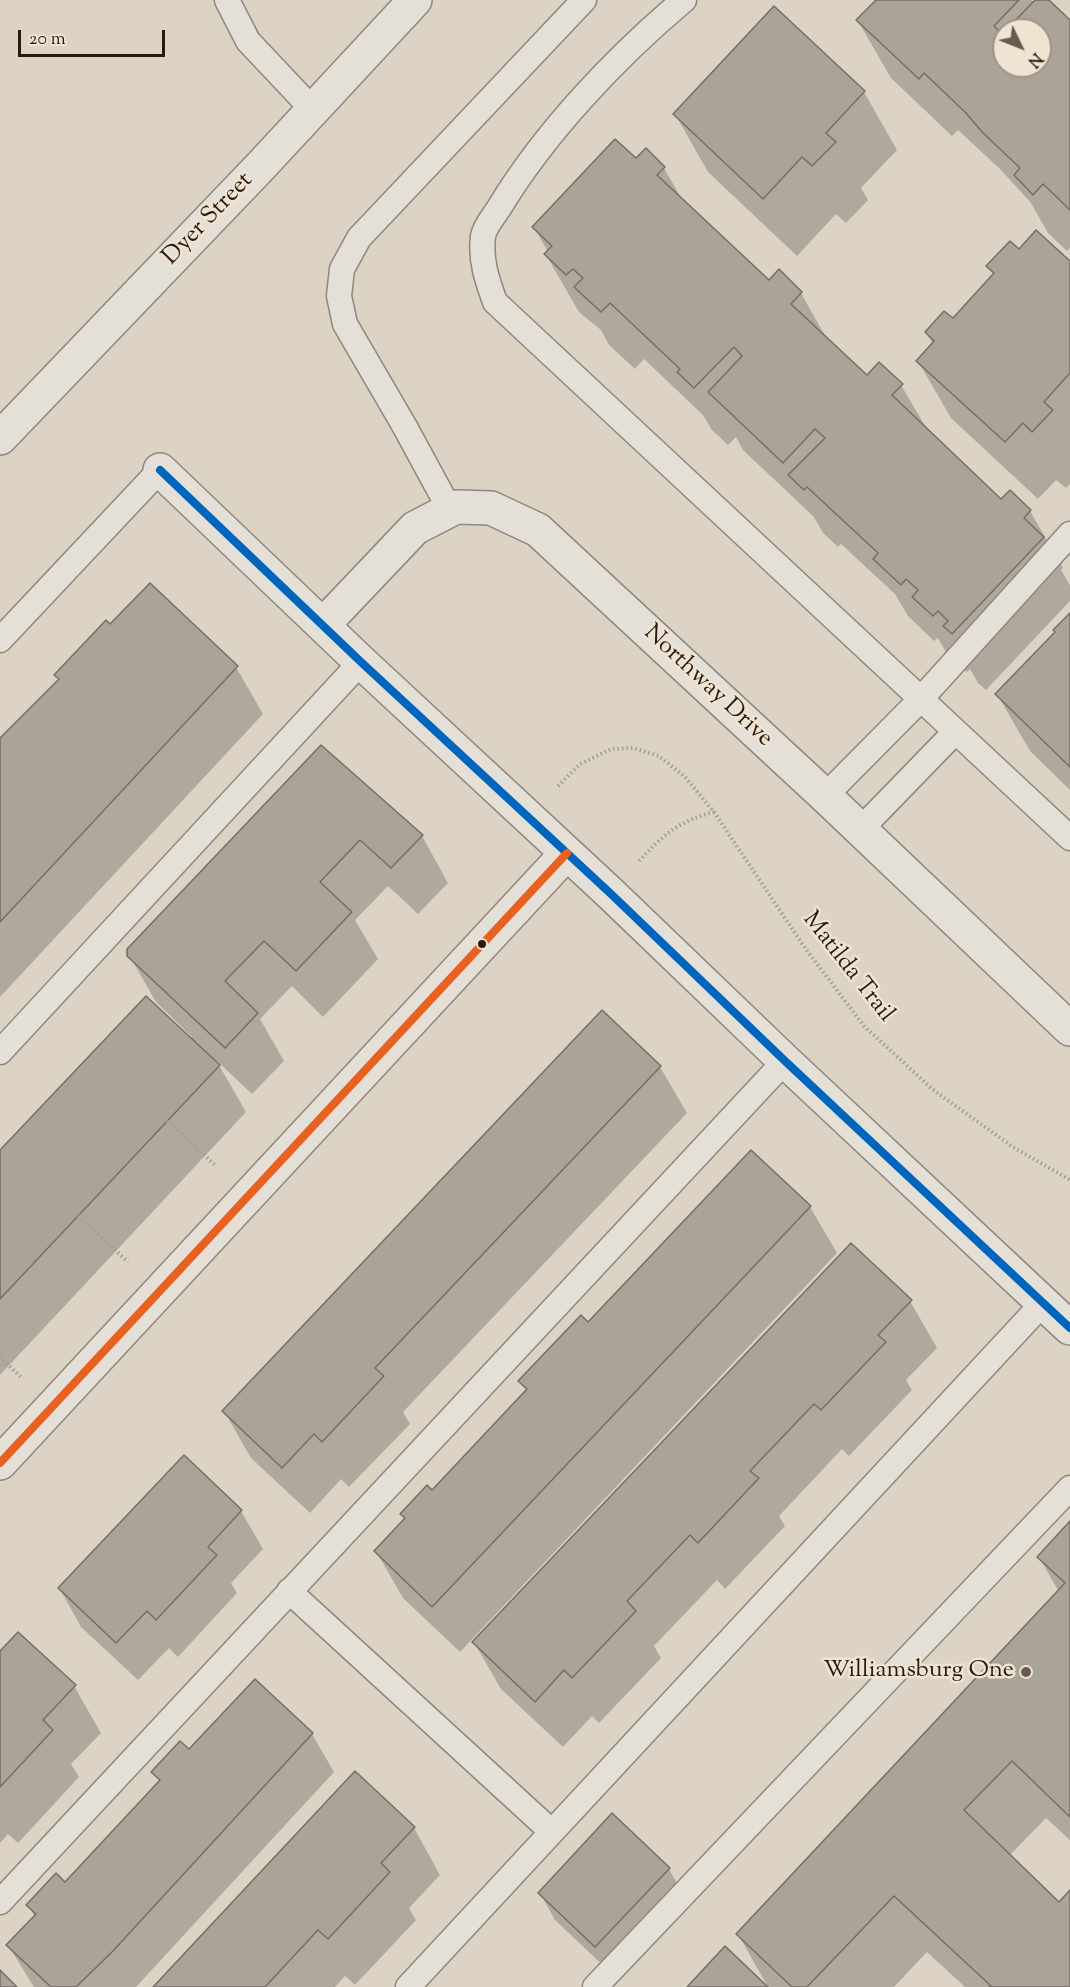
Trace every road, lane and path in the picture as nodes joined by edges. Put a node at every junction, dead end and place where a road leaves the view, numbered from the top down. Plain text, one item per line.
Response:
1 (227, 0) edge
2 (415, 0) edge
3 (584, 0) edge
4 (684, 0) edge
5 (313, 110) junction
6 (0, 438) edge
7 (160, 470) joint
8 (450, 510) junction
9 (1070, 534) edge
10 (323, 625) junction
11 (0, 640) edge
12 (361, 662) junction
13 (920, 700) junction
14 (955, 732) junction
15 (559, 785) dead end
16 (825, 796) junction
17 (714, 812) junction
18 (860, 830) junction
19 (1070, 838) edge
20 (567, 853) junction
21 (639, 861) dead end
22 (1070, 1029) edge
23 (0, 1052) edge
24 (785, 1061) junction
25 (167, 1120) dead end
26 (216, 1166) dead end
27 (1070, 1180) edge
28 (78, 1216) dead end
29 (128, 1262) dead end
30 (1043, 1303) junction
31 (1070, 1328) edge
32 (0, 1357) edge
33 (21, 1377) dead end
34 (0, 1463) edge
35 (1070, 1488) edge
36 (290, 1591) junction
37 (552, 1832) junction
38 (0, 1902) edge
39 (408, 1987) edge
40 (595, 1987) edge

1 - 5 lane
2 - 5 street, Dyer Street
3 - 8 lane
4 - 13 lane
5 - 6 street, Dyer Street
7 - 10 street
7 - 11 lane
8 - 10 street, Northway Drive
8 - 16 street, Northway Drive
9 - 13 lane
10 - 12 street
12 - 20 street
12 - 23 lane
13 - 14 lane
13 - 16 lane
14 - 18 lane
14 - 19 lane
15 - 17 path, Matilda Trail
16 - 18 street, Northway Drive
17 - 21 path
17 - 27 path, Matilda Trail
18 - 22 street, Northway Drive
20 - 24 street
20 - 34 street
24 - 30 street
24 - 36 lane
25 - 26 path
28 - 29 path
30 - 31 street
30 - 37 lane
32 - 33 path
35 - 40 lane
36 - 37 lane
36 - 38 lane
37 - 39 lane

